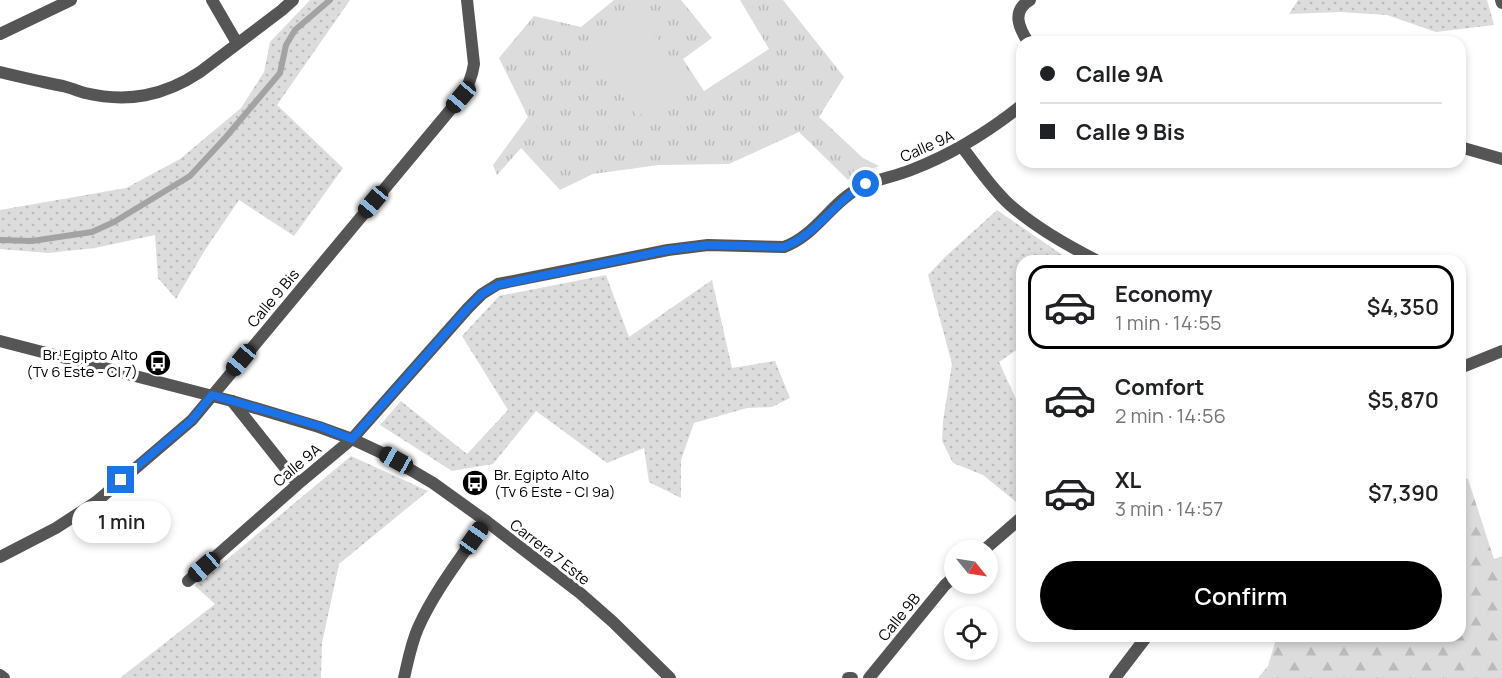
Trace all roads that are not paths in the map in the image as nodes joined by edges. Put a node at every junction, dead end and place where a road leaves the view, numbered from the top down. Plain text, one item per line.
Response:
1 (71, 0) edge
2 (212, 0) edge
3 (293, 0) edge
4 (467, 0) edge
5 (1028, 1) edge
6 (0, 34) edge
7 (1024, 36) edge
8 (237, 44) junction
9 (0, 72) edge
10 (1016, 110) edge
11 (962, 147) junction
12 (1466, 149) edge
13 (1502, 159) edge
14 (1087, 255) edge
15 (0, 341) edge
16 (1502, 351) edge
17 (1466, 366) edge
18 (212, 395) junction
19 (232, 401) junction
20 (352, 439) junction
21 (297, 484) junction
22 (486, 521) junction
23 (1016, 522) edge
24 (996, 540) edge
25 (0, 557) edge
26 (188, 581) dead end
27 (944, 586) edge
28 (1142, 642) edge
29 (0, 675) edge
30 (4, 678) edge
31 (404, 678) edge
32 (670, 678) edge
33 (869, 678) edge
34 (1115, 678) edge

1 - 6 street
2 - 8 street
3 - 8 street
4 - 18 street, Calle 9 Bis
5 - 7 street
8 - 9 street
10 - 11 street, Calle 9A
11 - 14 street
11 - 20 street, Calle 9A
12 - 13 street
15 - 18 street, Carrera 7 Este
16 - 17 street
18 - 19 street, Carrera 7 Este
18 - 25 street, Calle 9 Bis
19 - 20 street, Carrera 7 Este
19 - 21 street
20 - 21 street, Calle 9A
20 - 22 street, Carrera 7 Este
21 - 26 street, Calle 9A
22 - 31 street
22 - 32 street, Carrera 7 Este
23 - 24 street
27 - 33 street, Calle 9B
28 - 34 street
29 - 30 street

